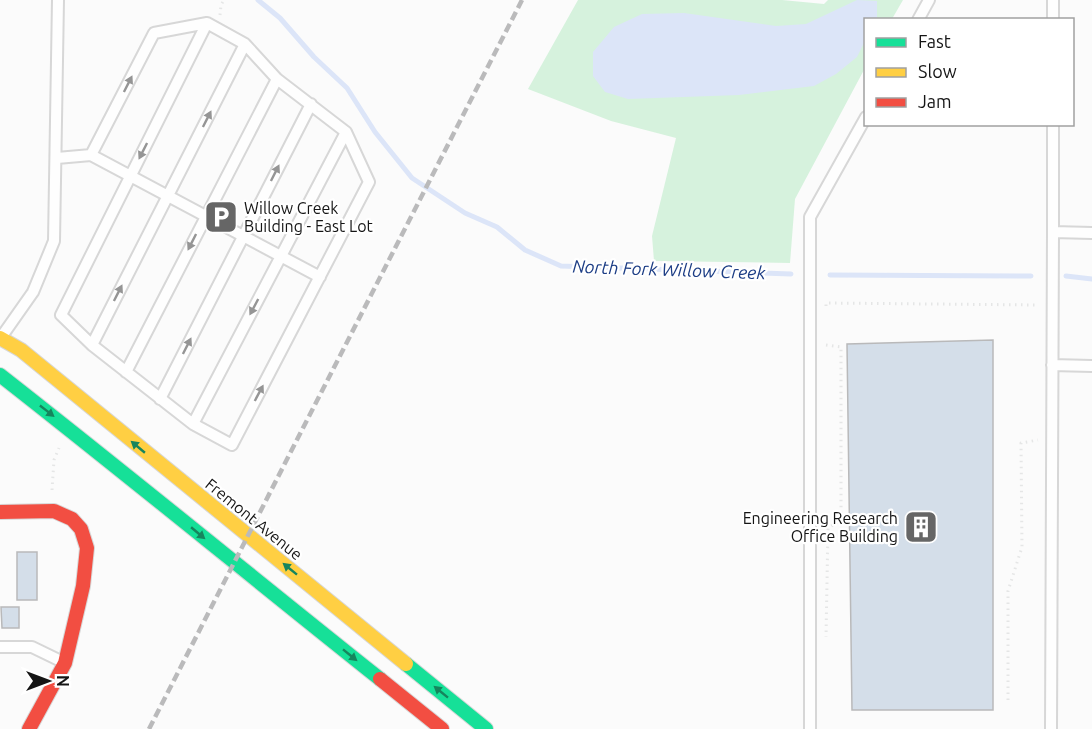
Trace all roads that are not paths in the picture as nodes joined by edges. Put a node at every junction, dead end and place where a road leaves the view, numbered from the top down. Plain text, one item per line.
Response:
1 (58, 0) edge
2 (929, 0) edge
3 (1053, 0) edge
4 (919, 18) edge
5 (1053, 18) edge
6 (207, 23) junction
7 (245, 44) junction
8 (277, 79) junction
9 (311, 104) junction
10 (864, 121) edge
11 (1053, 126) edge
12 (346, 132) junction
13 (91, 155) junction
14 (57, 158) junction
15 (131, 175) junction
16 (168, 195) junction
17 (206, 215) junction
18 (1053, 232) junction
19 (1092, 233) edge
20 (244, 235) junction
21 (281, 255) junction
22 (320, 277) junction
23 (0, 339) edge
24 (92, 345) junction
25 (1052, 365) junction
26 (1092, 366) edge
27 (126, 372) junction
28 (0, 375) edge
29 (160, 399) junction
30 (193, 424) junction
31 (0, 512) edge
32 (0, 647) edge
33 (65, 663) junction
34 (29, 729) edge
35 (442, 729) edge
36 (486, 729) edge
37 (810, 729) edge
38 (1051, 729) edge

1 - 14 lane
2 - 4 lane
3 - 5 lane
6 - 7 lane
13 -> 6 lane
6 -> 15 lane
7 - 8 lane
16 -> 7 lane
8 - 9 lane
8 - 17 lane
9 - 12 lane
20 -> 9 lane
10 - 37 lane
11 - 18 lane
12 - 21 lane
12 - 22 lane
13 - 14 lane
13 - 15 lane
14 - 23 lane
15 - 16 lane
15 - 24 lane
16 - 17 lane
24 -> 16 lane
17 - 20 lane
17 -> 27 lane
18 - 19 lane
18 - 25 lane
20 - 21 lane
29 -> 20 lane
21 - 22 lane
21 -> 30 lane
30 -> 22 lane
36 -> 23 street, Fremont Avenue
24 - 27 lane
25 - 26 lane
25 - 38 lane
27 - 29 lane
28 -> 35 street
29 - 30 lane
31 - 33 street
32 - 33 lane
33 - 34 street

